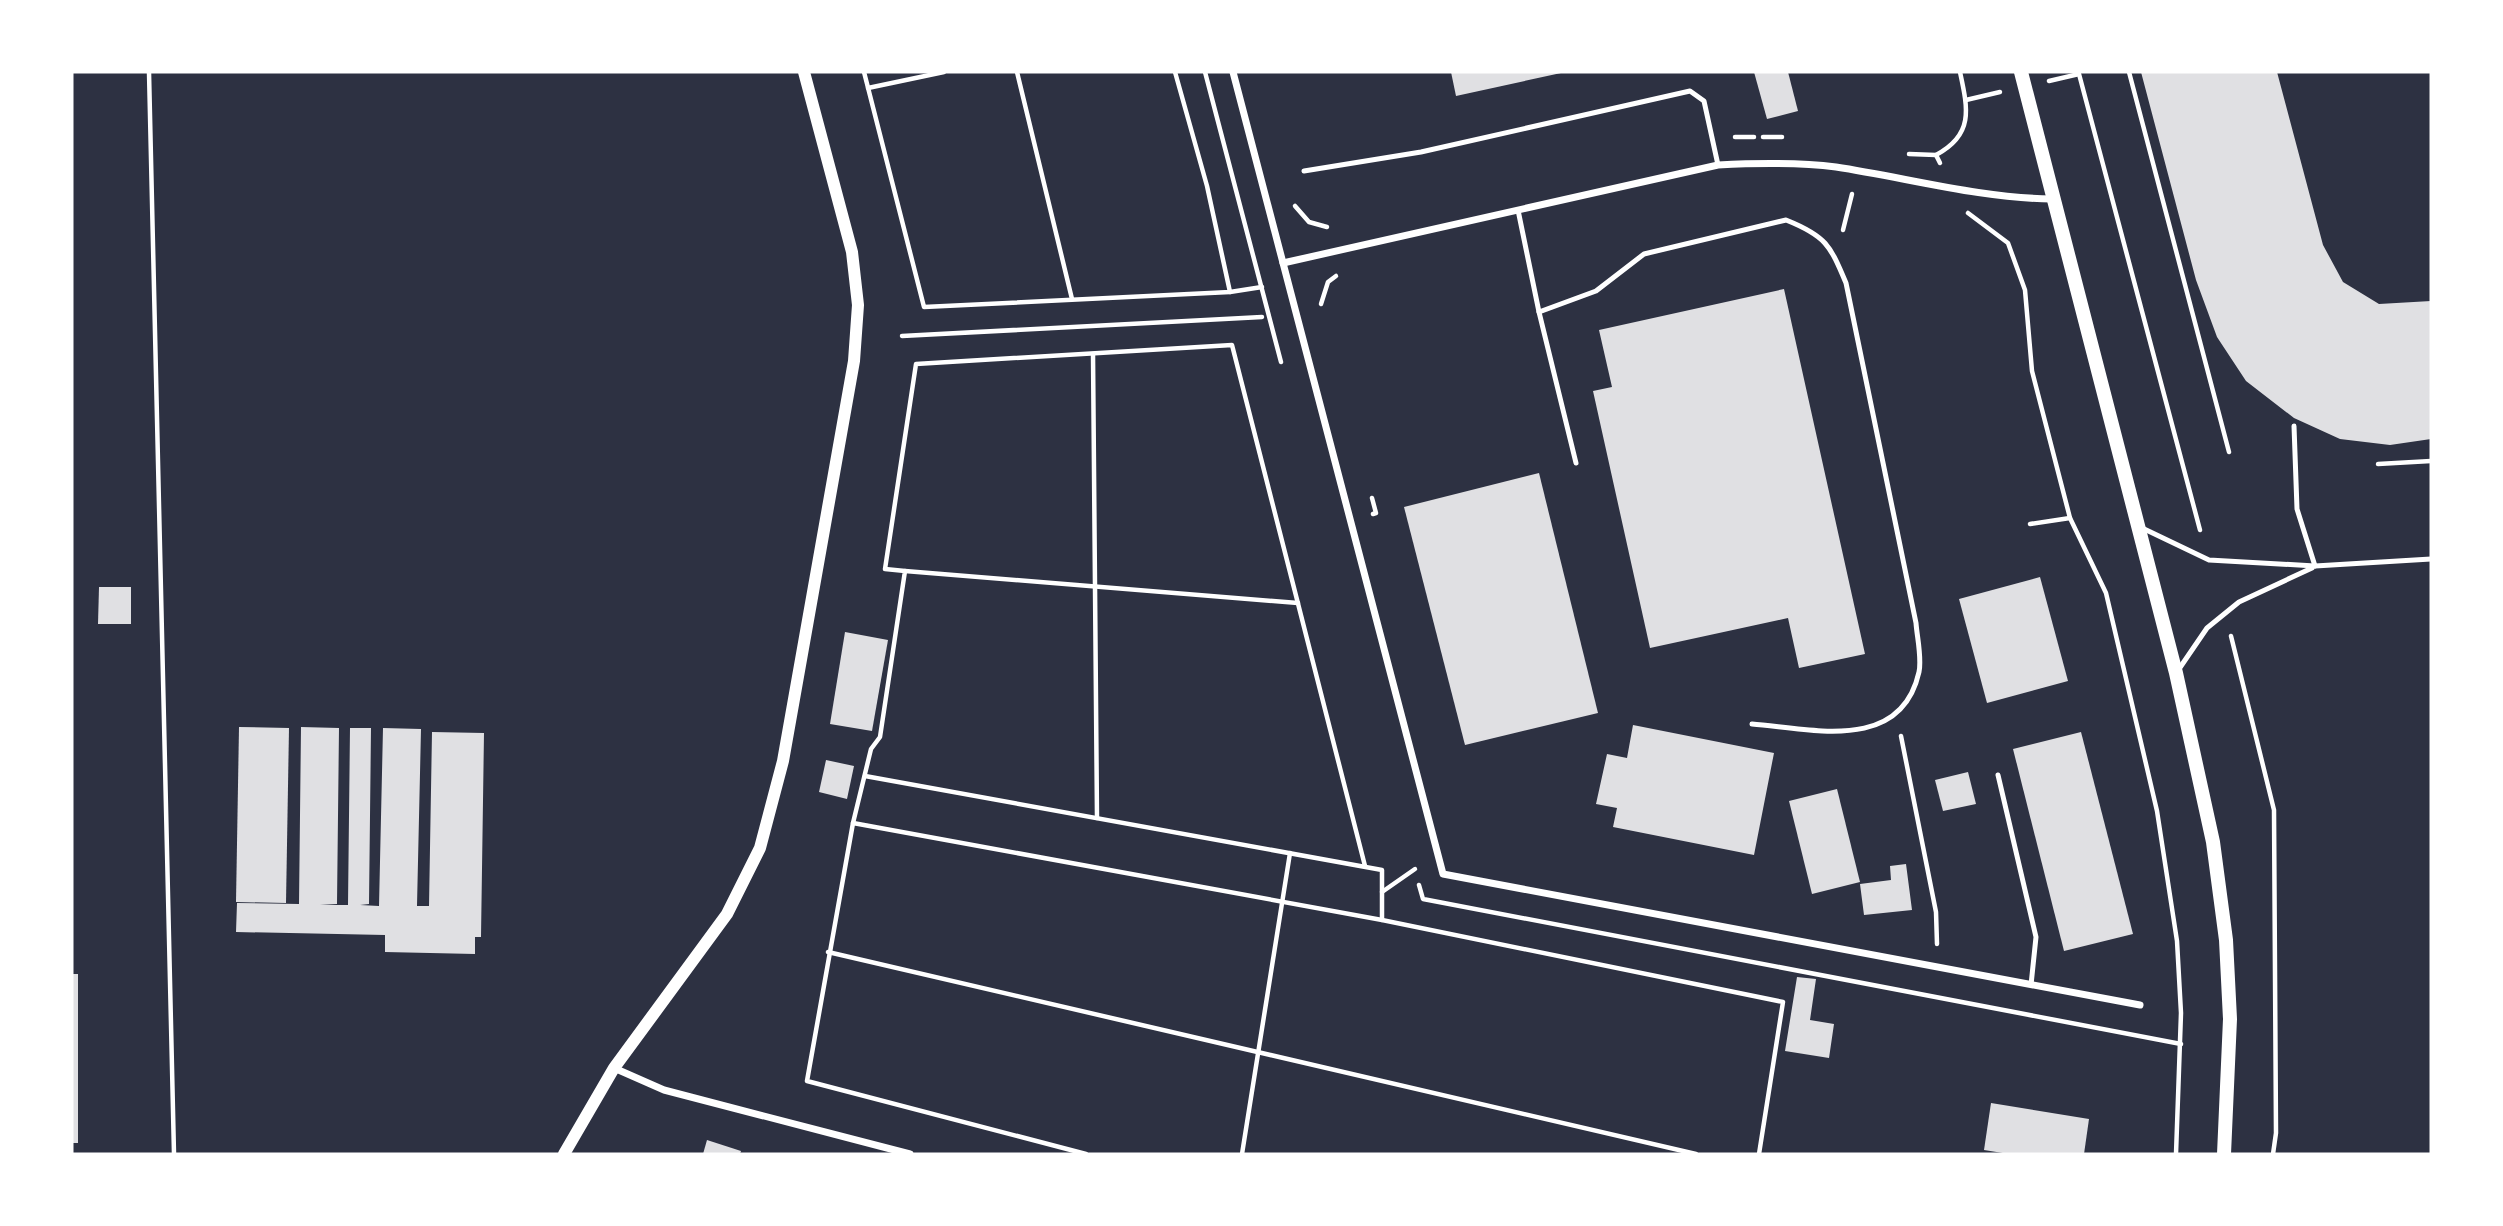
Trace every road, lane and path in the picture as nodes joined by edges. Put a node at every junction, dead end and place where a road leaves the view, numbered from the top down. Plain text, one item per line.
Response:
1 (149, 72) edge
2 (804, 72) edge
3 (864, 72) edge
4 (944, 72) edge
5 (1017, 72) edge
6 (1175, 72) edge
7 (1205, 72) edge
8 (1233, 72) edge
9 (1960, 72) edge
10 (2021, 72) edge
11 (2129, 72) edge
12 (868, 88) junction
13 (1788, 138) dead end
14 (1713, 141) junction
15 (1896, 153) dead end
16 (1936, 155) junction
17 (1718, 165) junction
18 (1304, 171) dead end
19 (1953, 188) junction
20 (1840, 192) dead end
21 (1852, 194) junction
22 (1292, 195) dead end
23 (1865, 197) dead end
24 (2052, 199) junction
25 (1518, 210) junction
26 (1957, 215) dead end
27 (1970, 218) junction
28 (1340, 225) dead end
29 (1830, 246) junction
30 (1283, 263) junction
31 (1338, 274) dead end
32 (1262, 287) junction
33 (1230, 292) junction
34 (1072, 299) junction
35 (1321, 312) dead end
36 (1539, 312) junction
37 (1262, 317) dead end
38 (902, 336) dead end
39 (1093, 354) junction
40 (1283, 366) dead end
41 (2294, 426) dead end
42 (2230, 452) dead end
43 (2431, 461) edge
44 (1576, 463) dead end
45 (2378, 464) dead end
46 (1369, 487) dead end
47 (2070, 518) junction
48 (1350, 520) junction
49 (2029, 524) dead end
50 (2138, 526) junction
51 (2431, 559) edge
52 (2315, 566) junction
53 (905, 571) junction
54 (1095, 586) junction
55 (1298, 603) junction
56 (2176, 673) junction
57 (1896, 711) junction
58 (1752, 724) dead end
59 (1997, 775) dead end
60 (865, 776) junction
61 (1097, 818) junction
62 (853, 823) junction
63 (1290, 853) junction
64 (1412, 856) dead end
65 (1365, 866) junction
66 (1415, 869) junction
67 (1382, 892) junction
68 (1282, 903) junction
69 (1382, 920) junction
70 (828, 952) junction
71 (1937, 967) junction
72 (2031, 985) junction
73 (2140, 1005) dead end
74 (2181, 1044) junction
75 (1258, 1054) junction
76 (614, 1068) junction
77 (174, 1154) edge
78 (564, 1154) edge
79 (910, 1154) edge
80 (1086, 1154) edge
81 (1242, 1154) edge
82 (1696, 1154) edge
83 (1759, 1154) edge
84 (2176, 1154) edge
85 (2224, 1154) edge

1 - 77 path
2 - 76 street
3 - 12 path
4 - 12 path
5 - 34 path
6 - 33 path
7 - 32 path
8 - 30 street
9 - 16 path
10 - 24 main road
11 - 42 path
12 - 34 path
13 - 14 path
14 - 17 lane
14 - 18 lane
15 - 16 path
16 - 19 path
17 - 19 street
17 - 25 street
19 - 24 street
19 - 27 path
20 - 21 path
21 - 23 path
21 - 29 path
22 - 28 path
24 - 50 main road
25 - 30 street
25 - 36 lane
26 - 27 path
27 - 47 path
29 - 36 lane
29 - 57 lane
30 - 48 street
31 - 35 path
32 - 33 path
32 - 40 path
33 - 34 path
36 - 44 lane
37 - 38 path
39 - 53 path
39 - 54 path
39 - 55 path
41 - 52 lane
43 - 45 path
46 - 48 path
47 - 49 path
47 - 74 path
48 - 71 street
50 - 52 lane
50 - 56 main road
51 - 52 lane
52 - 56 lane
53 - 54 path
53 - 60 path
54 - 55 path
54 - 61 path
55 - 65 path
56 - 85 main road
57 - 58 lane
57 - 71 path
59 - 72 lane
60 - 61 path
60 - 62 path
61 - 63 path
62 - 68 path
62 - 70 path
63 - 65 path
63 - 68 path
64 - 66 path
65 - 67 path
66 - 67 path
66 - 74 path
67 - 69 path
68 - 69 path
68 - 75 path
69 - 83 path
70 - 75 path
70 - 80 path
71 - 72 street
72 - 73 street
74 - 84 path
75 - 81 path
75 - 82 path
76 - 78 street
76 - 79 street

